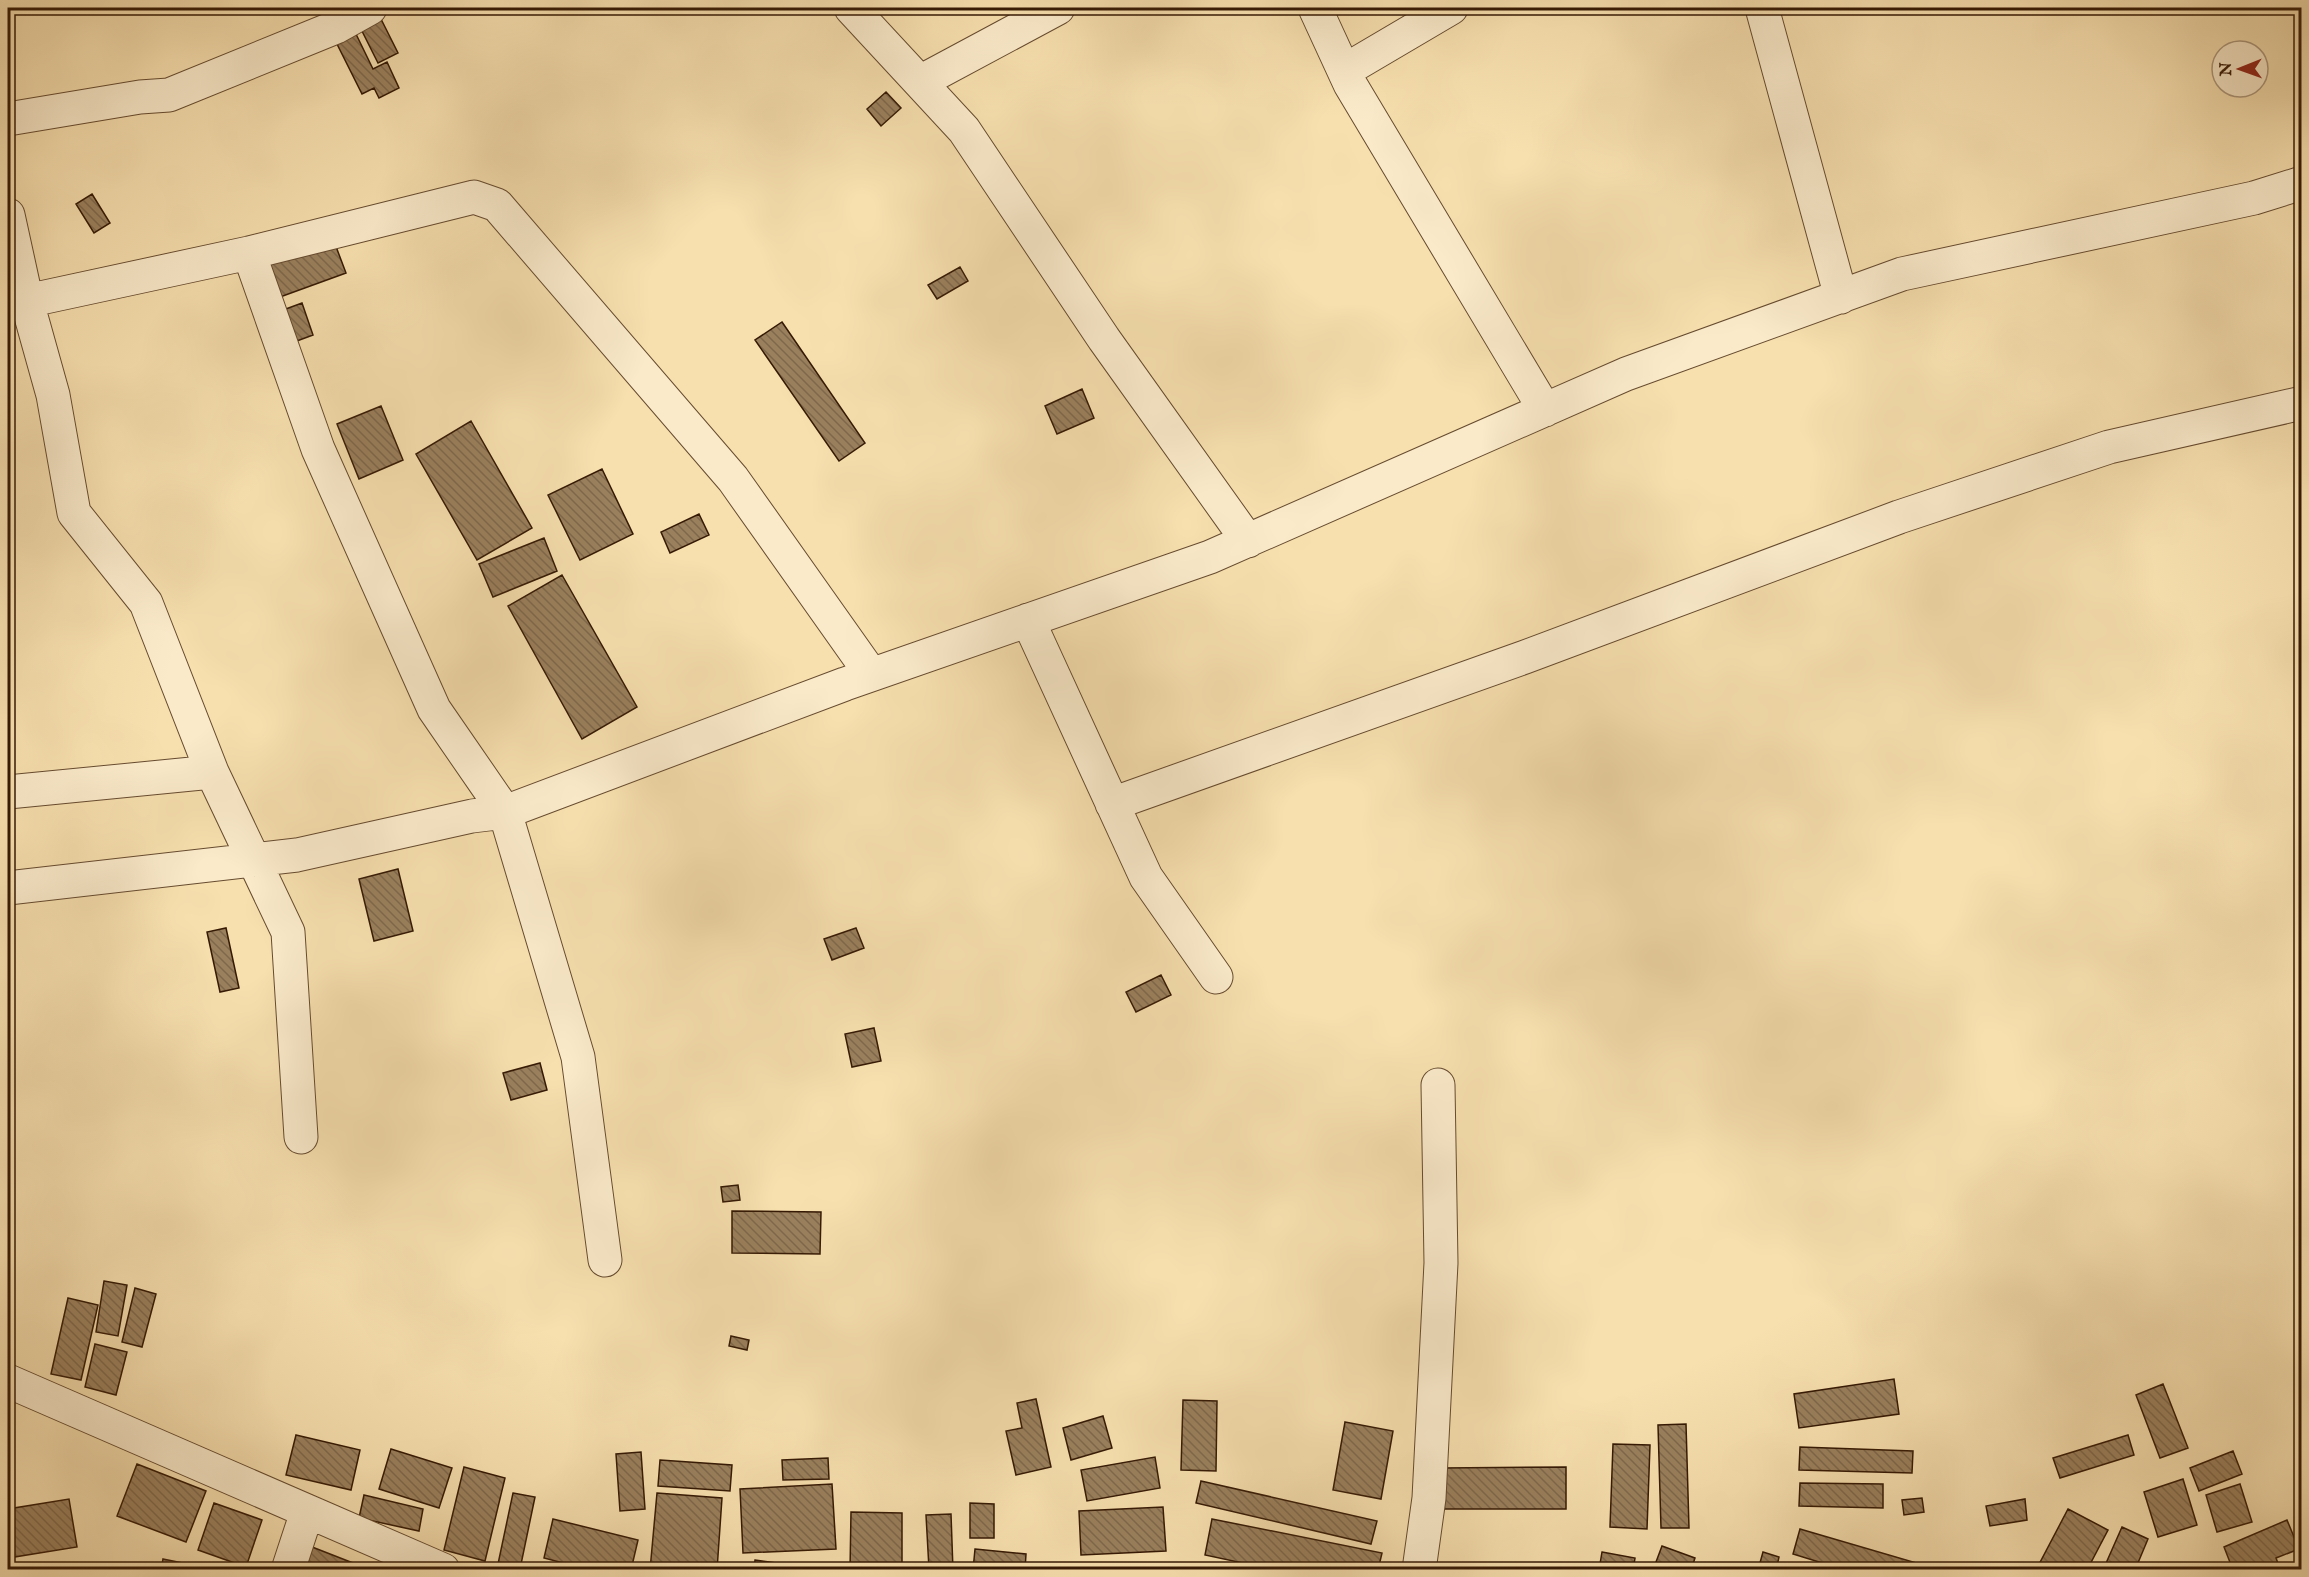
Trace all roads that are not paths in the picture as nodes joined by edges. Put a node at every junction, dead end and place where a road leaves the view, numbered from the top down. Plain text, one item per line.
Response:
1 (370, 8) edge
2 (851, 8) edge
3 (1058, 8) edge
4 (1315, 8) edge
5 (1451, 8) edge
6 (1762, 8) edge
7 (1344, 70) junction
8 (920, 82) junction
9 (8, 119) edge
10 (2301, 183) edge
11 (8, 215) edge
12 (249, 253) junction
13 (1841, 297) junction
14 (17, 304) edge
15 (2301, 403) edge
16 (1545, 410) junction
17 (1248, 541) junction
18 (1028, 620) junction
19 (871, 674) junction
20 (212, 772) junction
21 (8, 792) edge
22 (1112, 804) junction
23 (504, 812) junction
24 (252, 860) junction
25 (8, 888) edge
26 (1216, 977) dead end
27 (1438, 1085) dead end
28 (301, 1137) dead end
29 (605, 1260) dead end
30 (8, 1381) edge
31 (307, 1512) junction
32 (288, 1569) edge
33 (443, 1569) edge
34 (1419, 1569) edge

1 - 9 street
2 - 8 street
3 - 8 street
4 - 7 street
5 - 7 street
6 - 13 street
7 - 16 street
8 - 17 street
10 - 13 street
11 - 14 street
12 - 14 street
12 - 19 street
12 - 23 street
13 - 16 street
14 - 20 street
15 - 22 street
16 - 17 street
17 - 18 street
18 - 19 street
18 - 22 street
19 - 23 street
20 - 21 street
20 - 24 street
22 - 26 street
23 - 24 street
23 - 29 street
24 - 25 street
24 - 28 street
27 - 34 street
30 - 31 street
31 - 32 street
31 - 33 street

